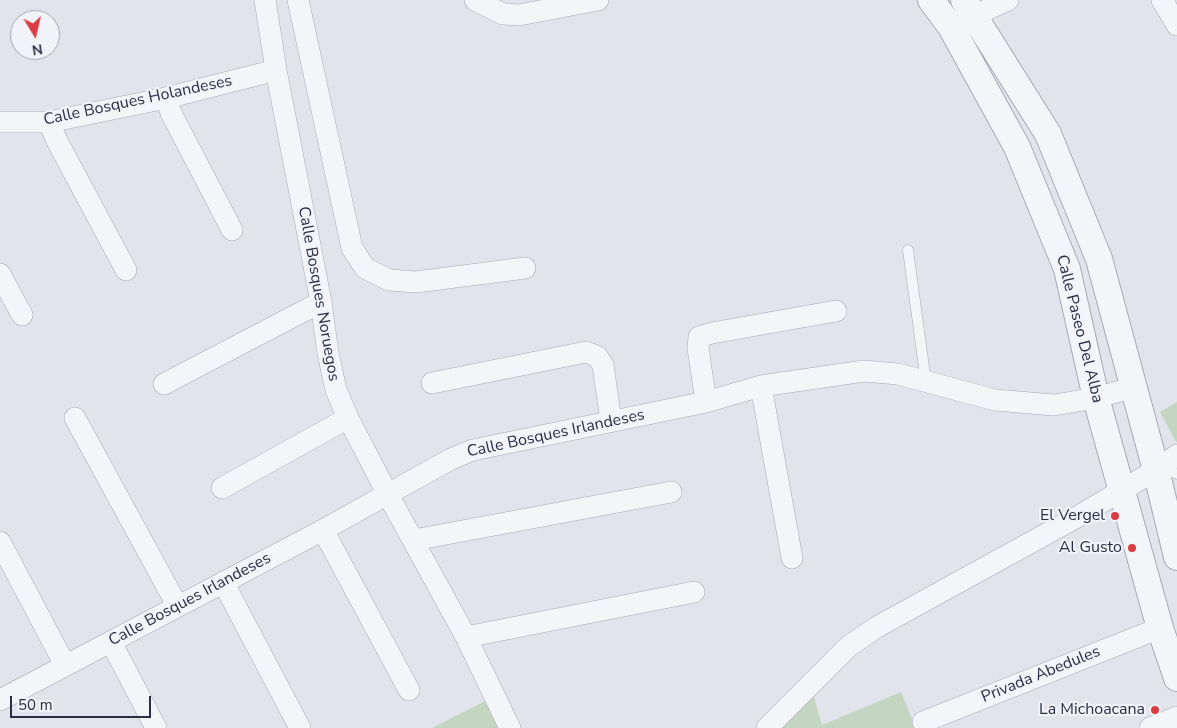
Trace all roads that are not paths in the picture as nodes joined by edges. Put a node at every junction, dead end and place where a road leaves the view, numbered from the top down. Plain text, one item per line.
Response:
1 (265, 0) edge
2 (298, 0) edge
3 (476, 0) edge
4 (598, 0) edge
5 (1008, 0) edge
6 (1162, 0) edge
7 (952, 8) edge
8 (1177, 25) edge
9 (276, 70) junction
10 (166, 98) junction
11 (0, 122) edge
12 (49, 122) junction
13 (232, 230) dead end
14 (908, 250) dead end
15 (525, 268) dead end
16 (126, 270) dead end
17 (0, 274) edge
18 (321, 302) junction
19 (836, 311) dead end
20 (22, 316) dead end
21 (926, 382) junction
22 (432, 383) dead end
23 (164, 384) dead end
24 (761, 386) junction
25 (1134, 387) junction
26 (1096, 398) junction
27 (706, 402) junction
28 (75, 418) dead end
29 (348, 418) junction
30 (611, 420) junction
31 (1177, 455) edge
32 (1166, 472) edge
33 (222, 488) dead end
34 (1122, 489) junction
35 (671, 492) dead end
36 (387, 493) junction
37 (323, 530) junction
38 (414, 540) junction
39 (0, 542) edge
40 (1177, 556) edge
41 (792, 558) dead end
42 (223, 582) junction
43 (694, 592) dead end
44 (177, 606) junction
45 (1160, 628) junction
46 (466, 637) junction
47 (110, 642) junction
48 (65, 665) junction
49 (1177, 678) edge
50 (409, 690) dead end
51 (0, 700) edge
52 (1177, 717) edge
53 (923, 722) dead end
54 (156, 728) edge
55 (300, 728) edge
56 (510, 728) edge
57 (767, 728) edge
58 (1150, 728) edge

1 - 9 street, Calle Bosques Noruegos
2 - 15 street
3 - 4 street
5 - 7 street
6 - 8 street
7 - 25 street
7 - 26 street, Calle Paseo Del Alba
9 - 10 street, Calle Bosques Holandeses
9 - 18 street, Calle Bosques Noruegos
10 - 12 street, Calle Bosques Holandeses
10 - 13 street
11 - 12 street, Calle Bosques Holandeses
12 - 16 street
14 - 21 lane
17 - 20 street
18 - 23 street
18 - 29 street, Calle Bosques Noruegos
19 - 27 street
21 - 24 street, Calle Bosques Irlandeses
21 - 26 street, Calle Bosques Irlandeses
22 - 30 street
24 - 27 street, Calle Bosques Irlandeses
24 - 41 street
25 - 26 street, Calle Bosques Irlandeses
25 - 32 street
26 - 34 street, Calle Paseo Del Alba
27 - 30 street, Calle Bosques Irlandeses
28 - 44 street
29 - 33 street
29 - 36 street, Calle Bosques Noruegos
30 - 36 street, Calle Bosques Irlandeses
31 - 32 street
32 - 34 street
32 - 40 street
34 - 45 street, Calle Paseo Del Alba
34 - 57 street
35 - 38 street
36 - 37 street, Calle Bosques Irlandeses
36 - 38 street, Calle Bosques Noruegos
37 - 42 street, Calle Bosques Irlandeses
37 - 50 street
38 - 46 street, Calle Bosques Noruegos
39 - 48 street
42 - 44 street, Calle Bosques Irlandeses
42 - 55 street
43 - 46 street
44 - 47 street, Calle Bosques Irlandeses
45 - 49 street, Calle Paseo Del Alba
45 - 53 street, Privada Abedules
46 - 56 street, Calle Bosques Noruegos
47 - 48 street, Calle Bosques Irlandeses
47 - 54 street
48 - 51 street, Calle Bosques Irlandeses
52 - 58 street

